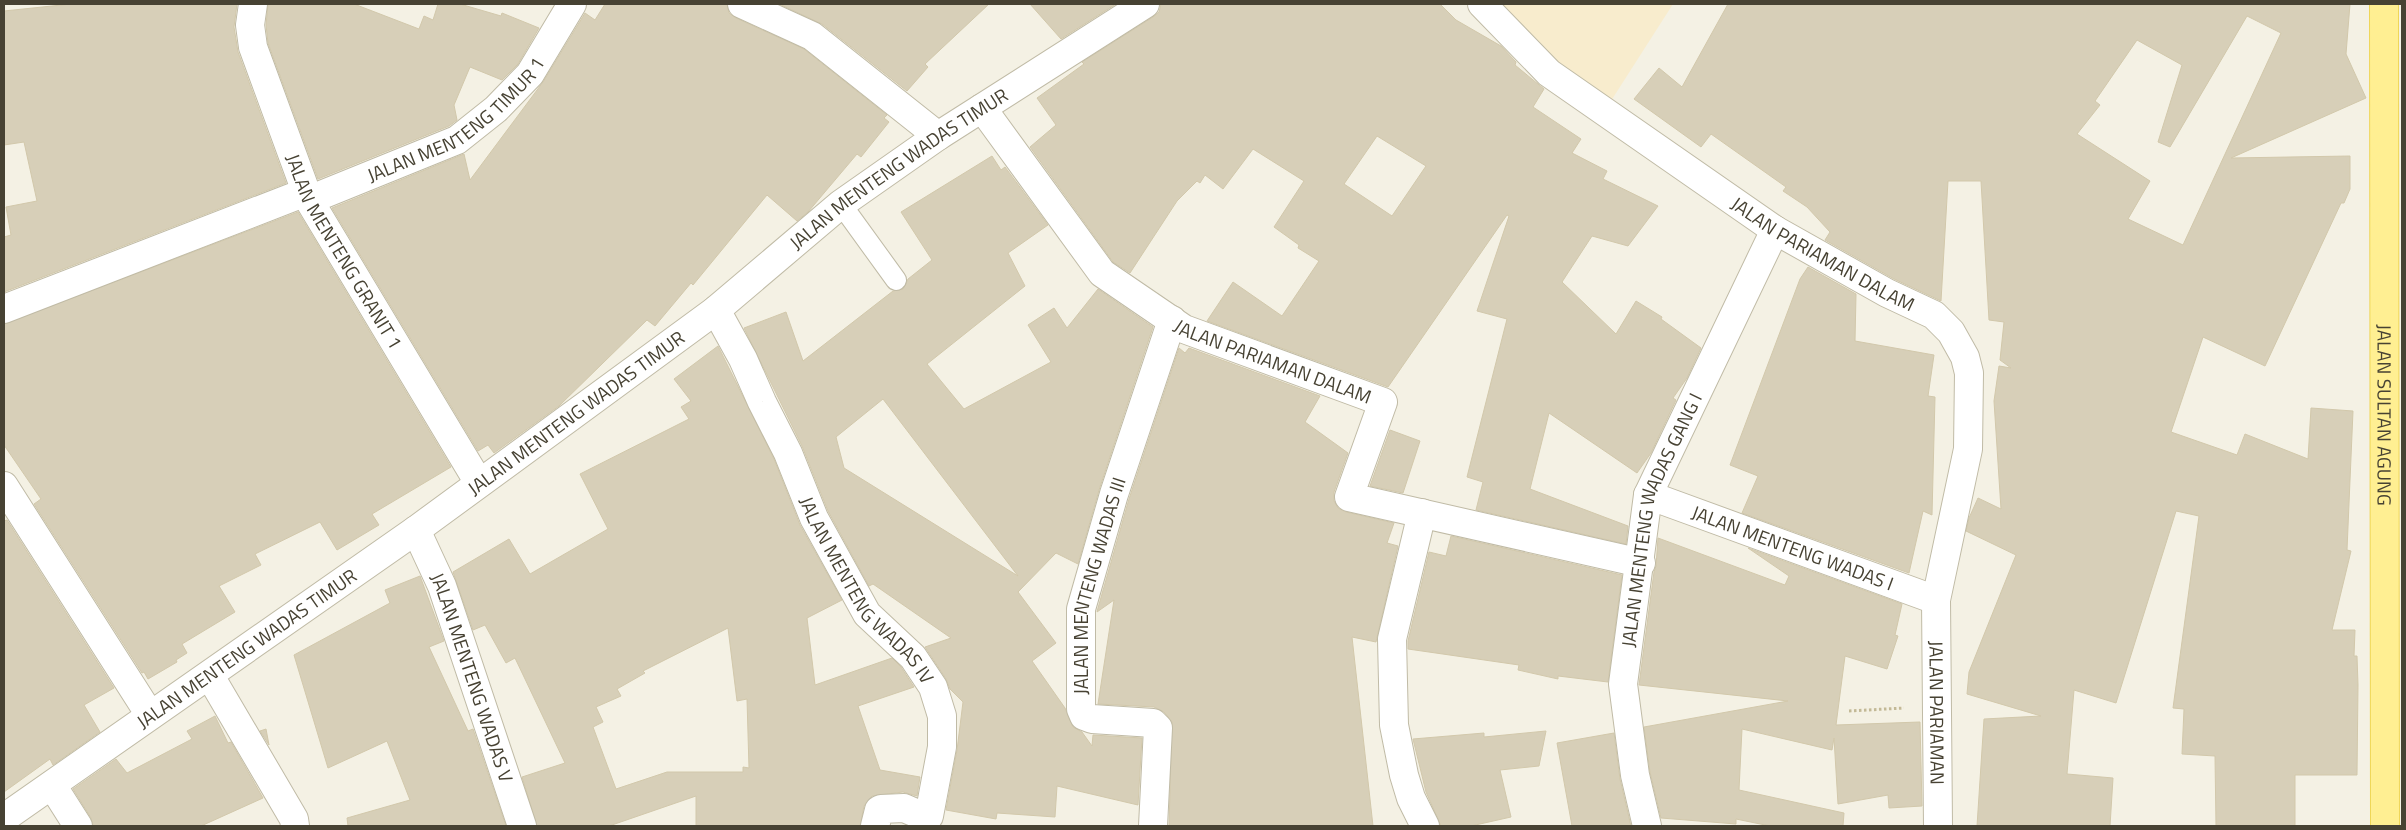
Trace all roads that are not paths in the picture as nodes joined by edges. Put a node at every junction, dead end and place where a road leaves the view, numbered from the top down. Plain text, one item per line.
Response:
1 (572, 4) edge
2 (742, 4) edge
3 (1145, 4) edge
4 (1482, 4) edge
5 (2384, 4) edge
6 (248, 5) edge
7 (982, 108) junction
8 (938, 136) junction
9 (307, 196) junction
10 (840, 204) junction
11 (1775, 230) junction
12 (896, 280) dead end
13 (4, 309) edge
14 (716, 310) junction
15 (1172, 320) junction
16 (479, 483) junction
17 (4, 486) edge
18 (1648, 495) junction
19 (1422, 513) junction
20 (416, 530) junction
21 (1641, 563) junction
22 (1936, 600) junction
23 (210, 676) junction
24 (150, 715) junction
25 (52, 785) junction
26 (4, 818) edge
27 (78, 826) edge
28 (295, 826) edge
29 (522, 826) edge
30 (875, 826) edge
31 (1153, 826) edge
32 (1425, 826) edge
33 (1647, 826) edge
34 (1938, 826) edge
35 (2385, 826) edge

1 - 9 street, JALAN MENTENG TIMUR 1
2 - 8 street
3 - 7 street, JALAN MENTENG WADAS TIMUR
4 - 11 street, JALAN PARIAMAN DALAM
5 - 35 main road, JALAN SULTAN AGUNG
6 - 9 street, JALAN MENTENG GRANIT 1
7 - 8 street, JALAN MENTENG WADAS TIMUR
7 - 15 street, JALAN PARIAMAN DALAM
8 - 10 street, JALAN MENTENG WADAS TIMUR
9 - 13 street, JALAN MENTENG TIMUR 1
9 - 16 street, JALAN MENTENG GRANIT 1
10 - 12 lane
10 - 14 street, JALAN MENTENG WADAS TIMUR
11 - 18 street, JALAN MENTENG WADAS GANG I
11 - 22 street, JALAN PARIAMAN DALAM
14 - 16 street, JALAN MENTENG WADAS TIMUR
14 - 30 street, JALAN MENTENG WADAS IV
15 - 19 street, JALAN PARIAMAN DALAM
15 - 31 street, JALAN MENTENG WADAS III
16 - 20 street, JALAN MENTENG WADAS TIMUR
17 - 24 street
18 - 21 street, JALAN MENTENG WADAS GANG I
18 - 22 street, JALAN MENTENG WADAS I
19 - 21 street, JALAN PARIAMAN DALAM
19 - 32 street
20 - 23 street, JALAN MENTENG WADAS TIMUR
20 - 29 street, JALAN MENTENG WADAS V
21 - 33 street, JALAN MENTENG WADAS GANG I
22 - 34 street, JALAN PARIAMAN
23 - 24 street, JALAN MENTENG WADAS TIMUR
23 - 28 street
24 - 25 street, JALAN MENTENG WADAS TIMUR
25 - 26 street, JALAN MENTENG WADAS TIMUR
25 - 27 street

